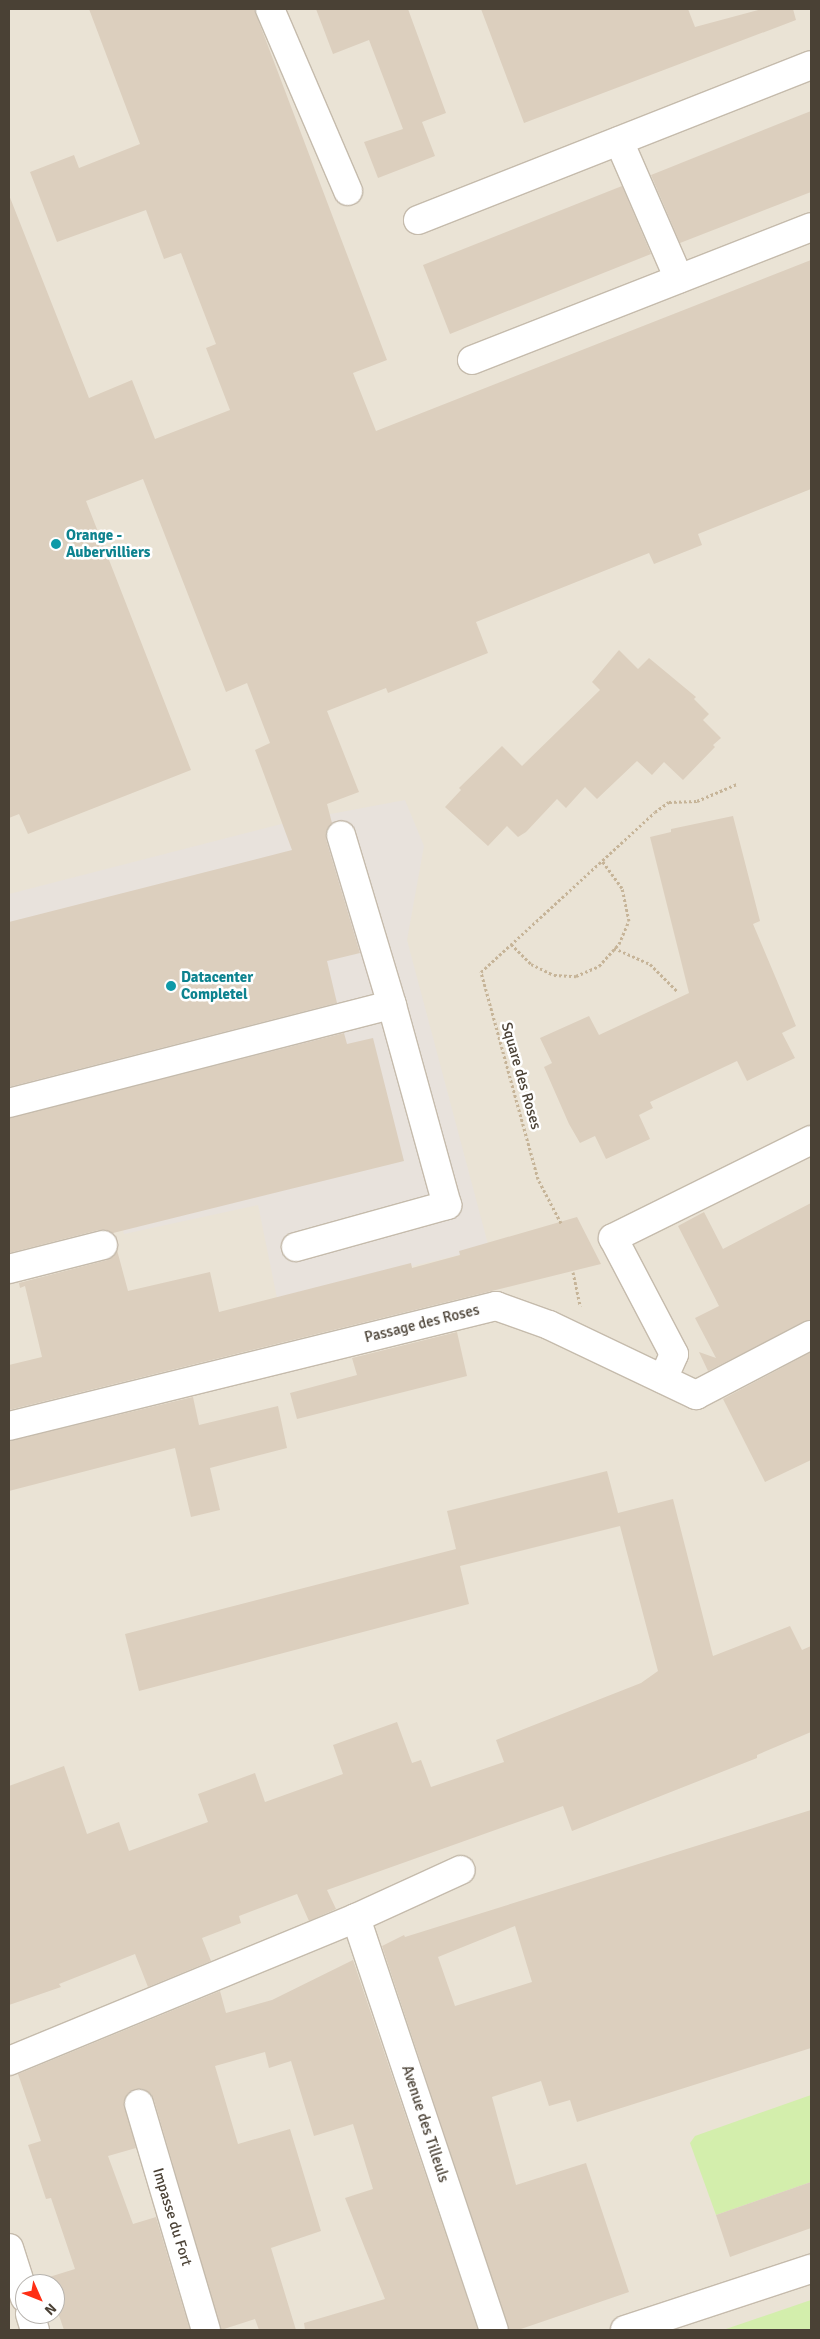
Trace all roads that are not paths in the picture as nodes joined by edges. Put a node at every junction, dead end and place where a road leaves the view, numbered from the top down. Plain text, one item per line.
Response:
1 (270, 9) edge
2 (811, 65) edge
3 (619, 141) junction
4 (348, 191) dead end
5 (418, 220) dead end
6 (811, 227) edge
7 (679, 279) junction
8 (472, 360) dead end
9 (341, 836) dead end
10 (392, 1005) junction
11 (9, 1103) edge
12 (811, 1140) edge
13 (103, 1245) dead end
14 (296, 1248) dead end
15 (9, 1268) edge
16 (811, 1336) edge
17 (663, 1379) junction
18 (9, 1426) edge
19 (461, 1870) dead end
20 (356, 1918) junction
21 (9, 2061) edge
22 (139, 2104) dead end
23 (9, 2248) edge
24 (811, 2268) edge
25 (17, 2274) edge
26 (206, 2330) edge
27 (494, 2330) edge
28 (625, 2330) edge

1 - 4 street
2 - 3 street
3 - 5 street
3 - 7 street
6 - 7 street
7 - 8 street
9 - 10 street
10 - 11 street
10 - 14 street
12 - 17 street
13 - 15 street
16 - 17 street, Passage des Roses
17 - 18 street, Passage des Roses
19 - 20 street
20 - 21 street
20 - 27 street, Avenue des Tilleuls
22 - 26 street, Impasse du Fort
23 - 25 street
24 - 28 street

